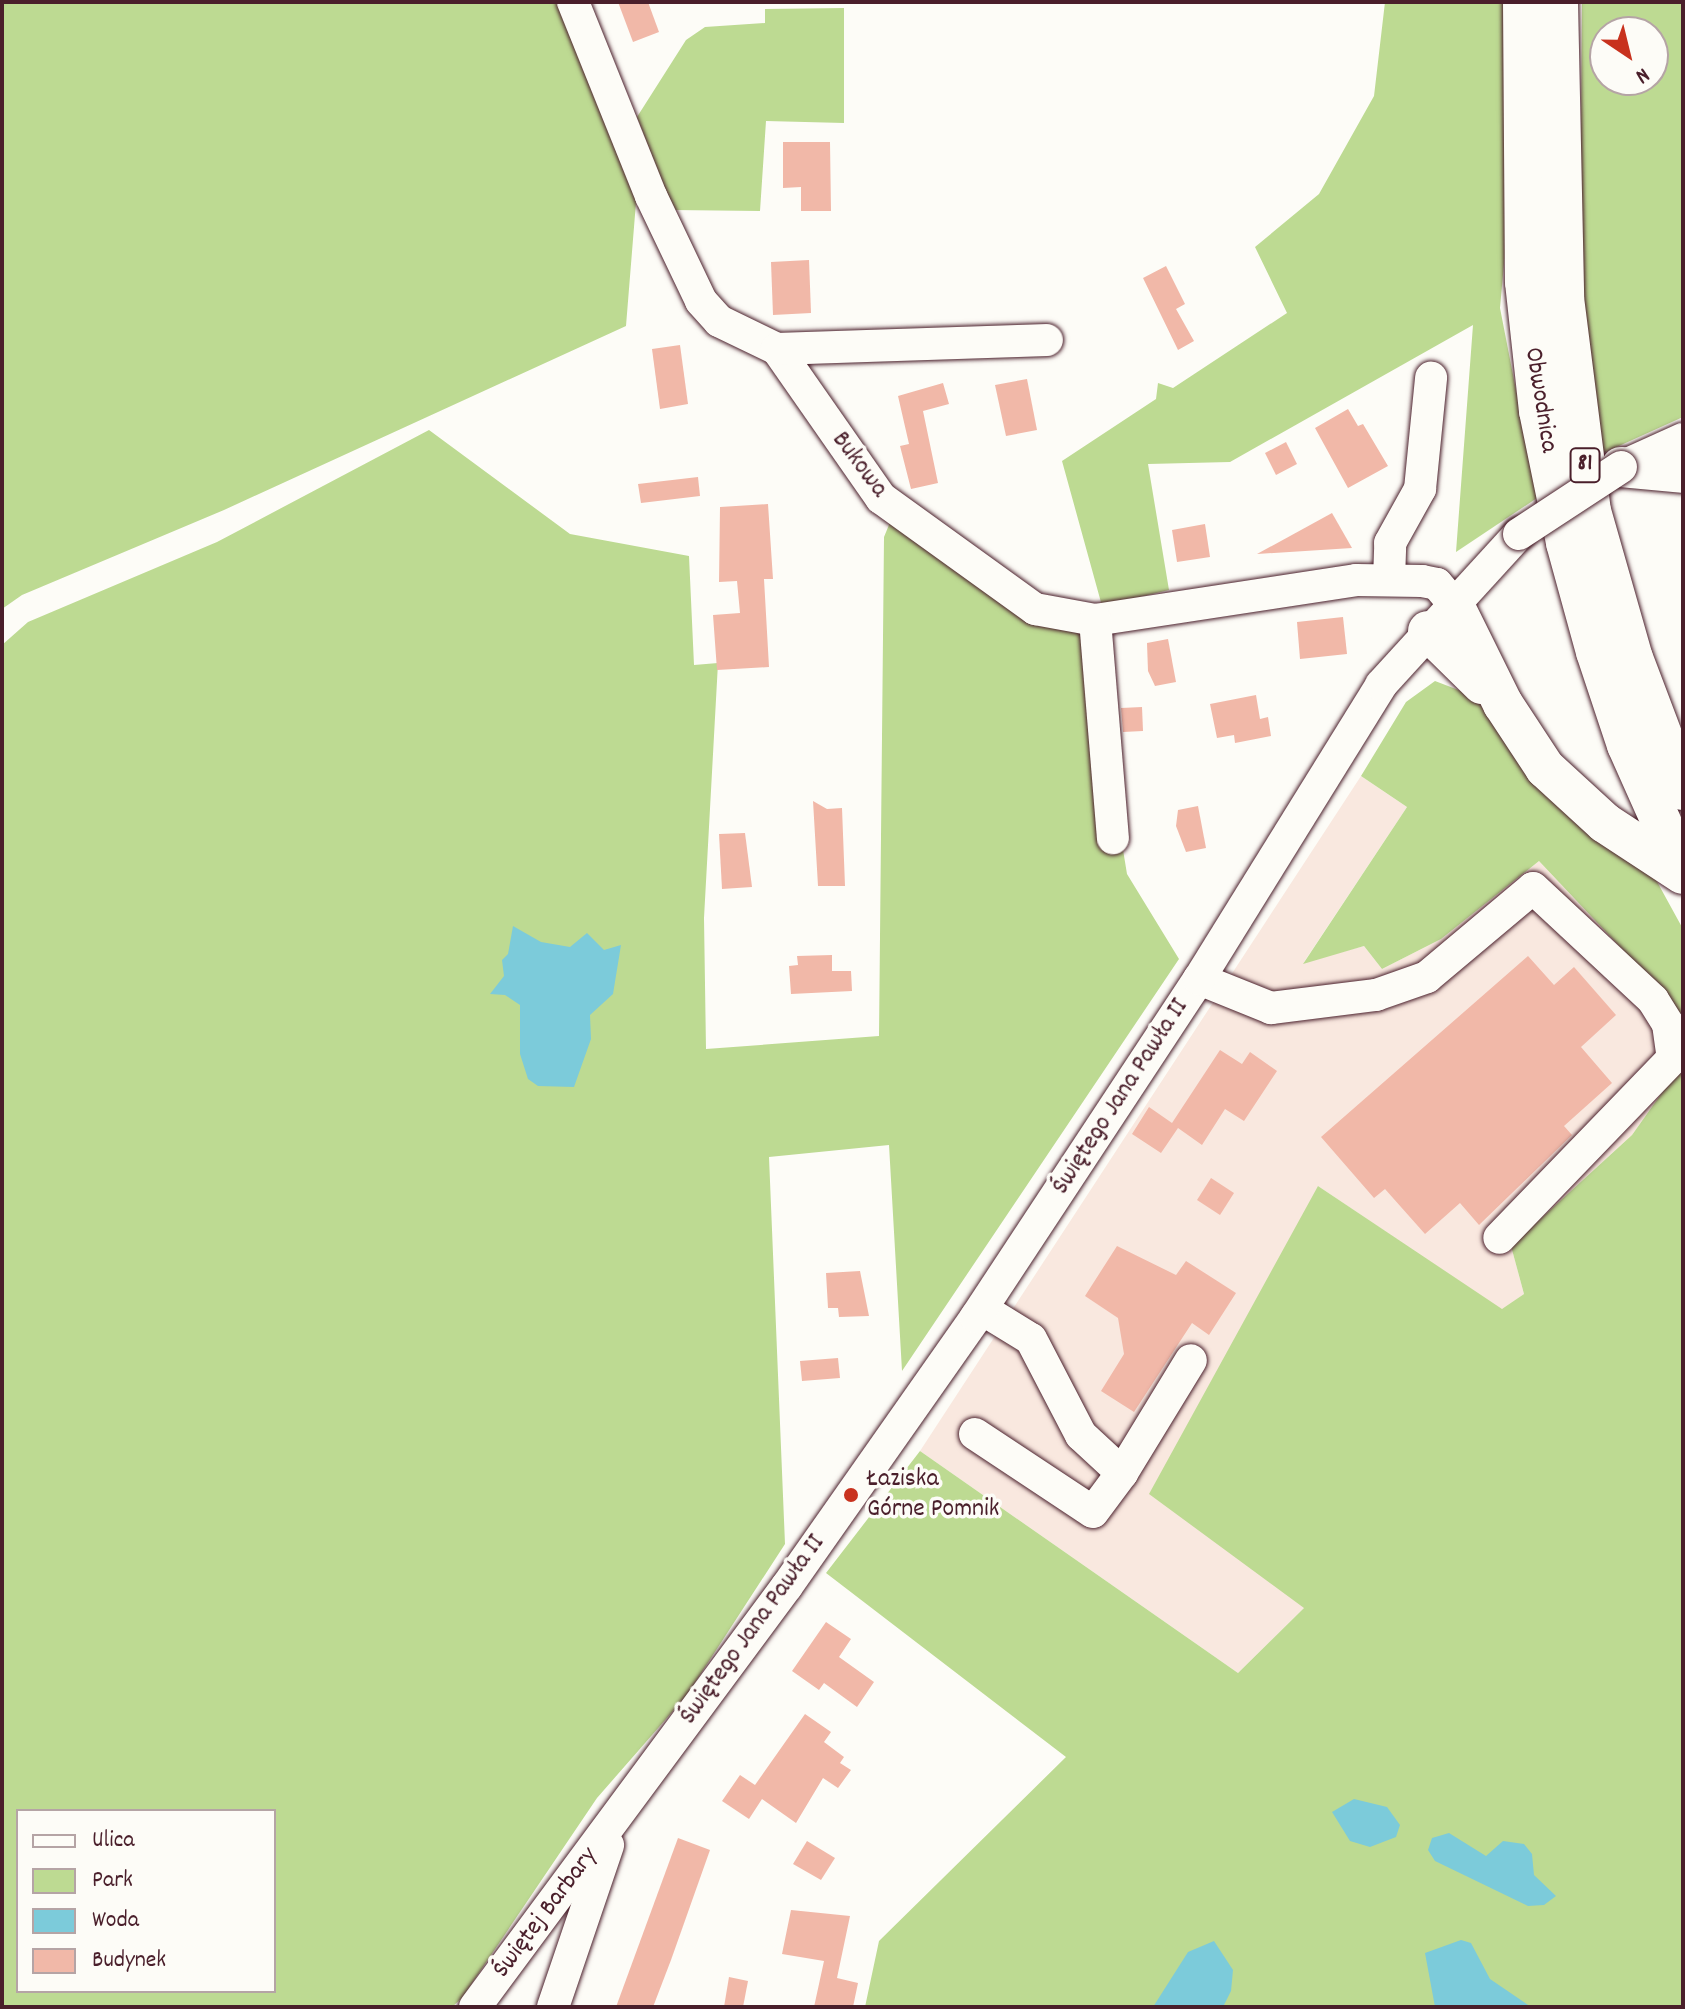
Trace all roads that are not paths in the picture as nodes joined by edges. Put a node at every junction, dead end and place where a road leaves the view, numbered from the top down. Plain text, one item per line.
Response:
1 (573, 2) edge
2 (1523, 2) edge
3 (1558, 2) edge
4 (1047, 340) dead end
5 (777, 349) junction
6 (1431, 378) dead end
7 (1683, 439) edge
8 (1621, 467) junction
9 (1683, 473) edge
10 (1399, 581) junction
11 (1441, 617) junction
12 (1095, 620) junction
13 (1627, 745) junction
14 (1680, 780) edge
15 (1568, 793) junction
16 (1113, 838) dead end
17 (1683, 872) edge
18 (1199, 979) junction
19 (1499, 1238) dead end
20 (982, 1309) junction
21 (1191, 1360) dead end
22 (975, 1434) dead end
23 (1122, 1473) junction
24 (616, 1819) junction
25 (475, 2007) edge
26 (553, 2007) edge

1 - 5 street, Bukowa
2 - 13 main road, Obwodnica / 81
3 - 14 main road, Obwodnica / 81
4 - 5 street
5 - 12 street, Bukowa
6 - 10 street
7 - 8 street, Świętego Jana Pawła II
8 - 9 main road
8 - 11 street, Świętego Jana Pawła II, bridge
10 - 11 street
10 - 12 street, Bukowa
11 - 15 main road
11 - 18 street, Świętego Jana Pawła II
12 - 16 street
13 - 15 main road
13 - 17 main road, Obwodnica / 81
15 - 17 main road
18 - 19 street
18 - 20 street, Świętego Jana Pawła II
20 - 23 street
20 - 24 street, Świętego Jana Pawła II
21 - 23 street
22 - 23 street
24 - 25 street, Świętej Barbary
24 - 26 street

